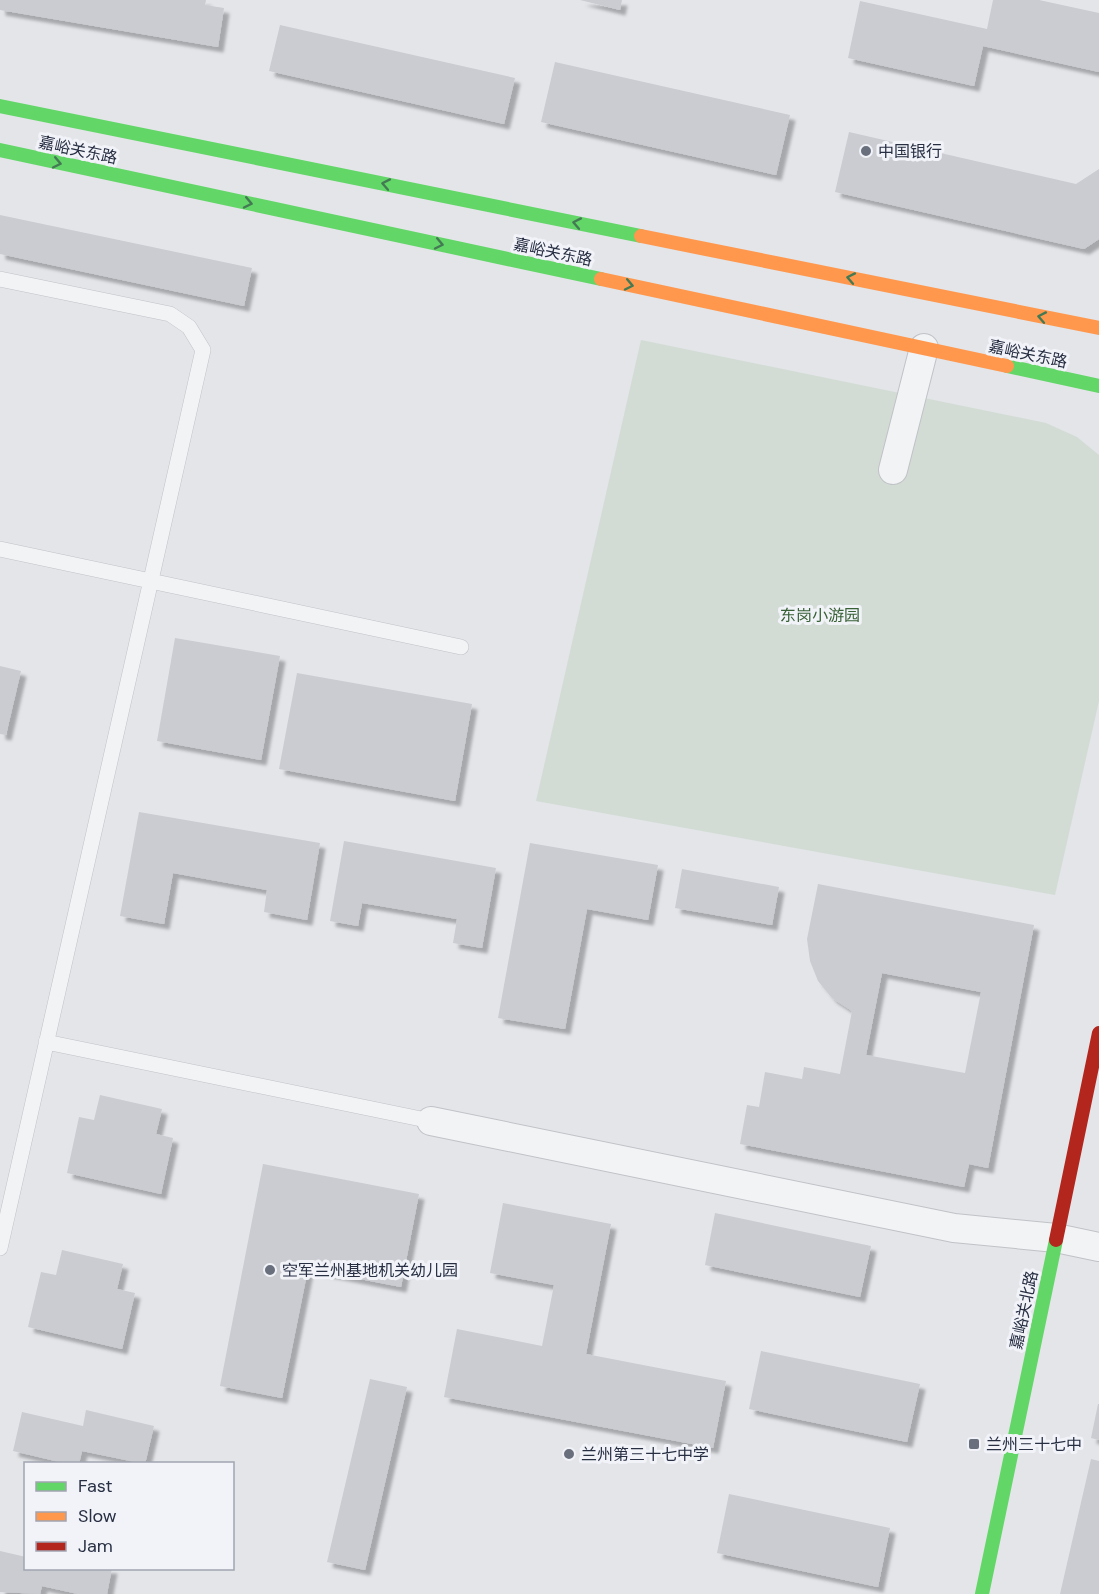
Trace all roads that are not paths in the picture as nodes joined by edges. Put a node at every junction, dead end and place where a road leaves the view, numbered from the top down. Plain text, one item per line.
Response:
1 (0, 106) edge
2 (0, 150) edge
3 (0, 279) edge
4 (1099, 328) edge
5 (924, 348) junction
6 (1099, 386) edge
7 (893, 470) dead end
8 (0, 549) edge
9 (151, 581) junction
10 (461, 647) dead end
11 (1099, 1033) edge
12 (46, 1042) junction
13 (431, 1121) joint
14 (1056, 1238) junction
15 (1099, 1247) edge
16 (0, 1248) edge
17 (982, 1594) edge

4 -> 1 main road, 嘉峪关东路
2 -> 5 main road, 嘉峪关东路
3 - 9 lane
5 - 6 main road, 嘉峪关东路
5 - 7 street
8 - 9 lane
9 - 10 lane
9 - 12 lane
11 - 14 main road, 嘉峪关北路
12 - 13 lane
12 - 16 lane
13 - 14 street
14 - 15 street
14 - 17 main road, 嘉峪关北路

